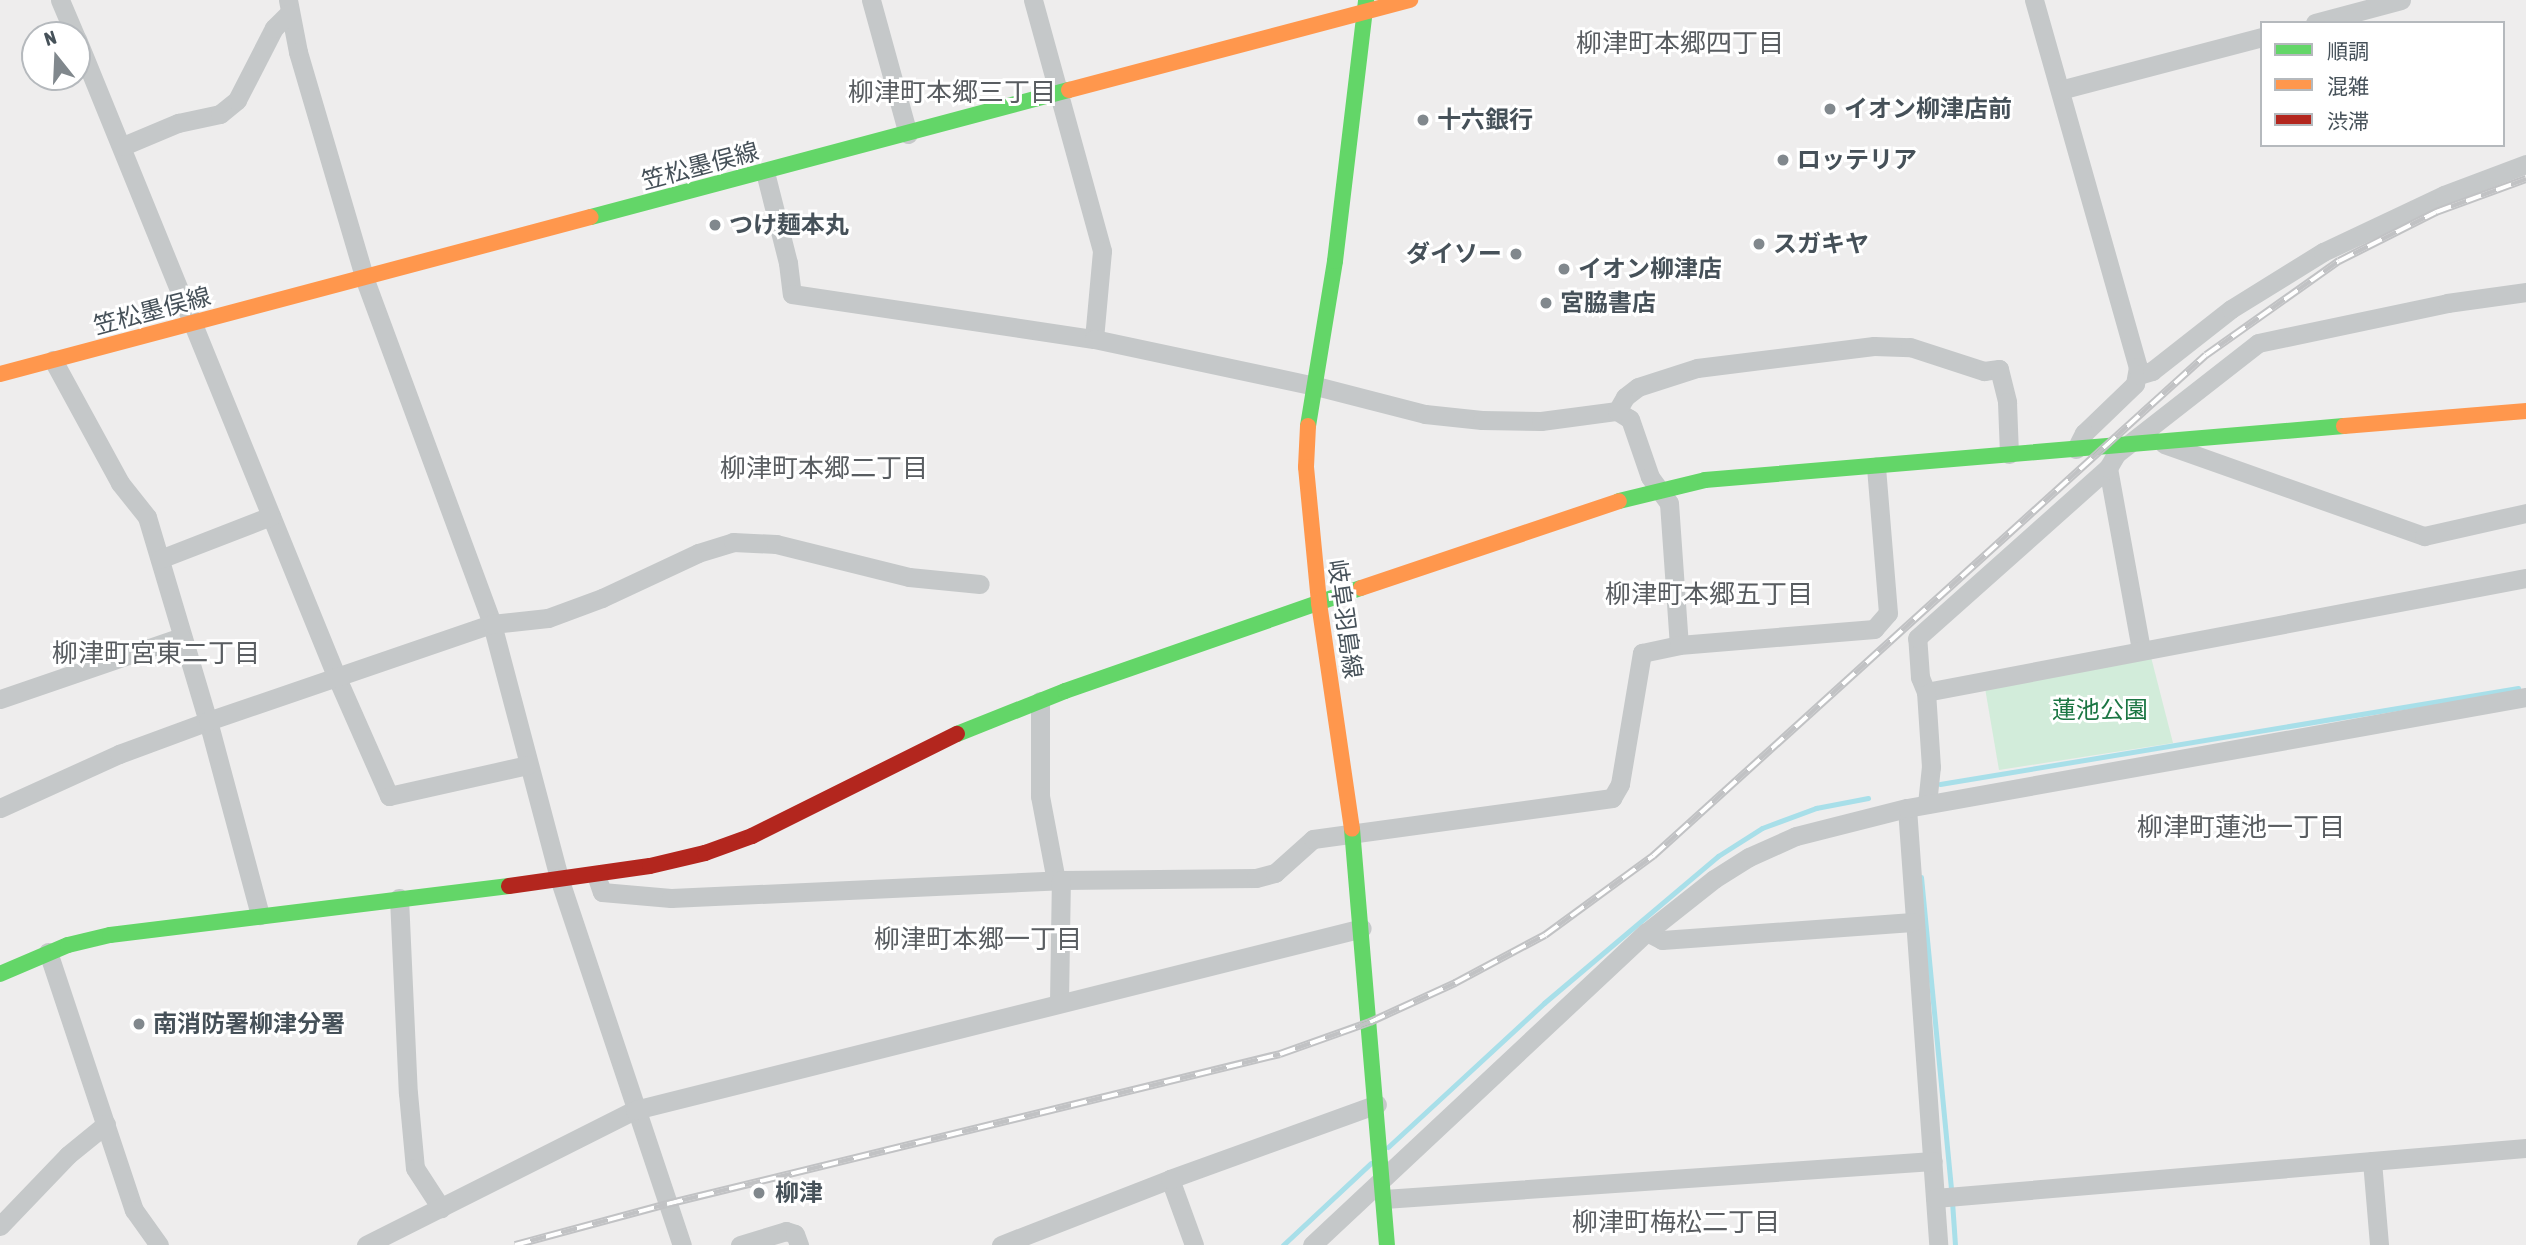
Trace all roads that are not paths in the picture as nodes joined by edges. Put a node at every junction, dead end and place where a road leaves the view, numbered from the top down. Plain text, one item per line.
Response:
1 (60, 0) edge
2 (871, 0) edge
3 (1033, 0) edge
4 (1410, 0) edge
5 (2034, 0) edge
6 (2401, 0) edge
7 (1365, 6) edge
8 (288, 7) edge
9 (69, 21) edge
10 (2322, 21) edge
11 (2260, 38) edge
12 (91, 72) edge
13 (2060, 90) junction
14 (1059, 94) junction
15 (908, 134) junction
16 (123, 146) junction
17 (2526, 164) edge
18 (765, 173) junction
19 (365, 280) junction
20 (2526, 292) edge
21 (192, 323) junction
22 (1094, 339) junction
23 (53, 360) junction
24 (0, 374) edge
25 (2139, 375) junction
26 (1316, 386) junction
27 (1617, 411) junction
28 (2526, 411) edge
29 (2157, 441) junction
30 (2131, 444) junction
31 (2076, 449) junction
32 (2009, 454) junction
33 (1876, 466) junction
34 (2108, 468) junction
35 (1658, 491) junction
36 (2526, 513) edge
37 (271, 516) junction
38 (160, 559) junction
39 (2526, 578) edge
40 (980, 584) dead end
41 (1319, 603) junction
42 (492, 624) junction
43 (181, 637) junction
44 (1679, 645) junction
45 (2141, 649) junction
46 (337, 678) junction
47 (1926, 692) junction
48 (2526, 697) edge
49 (0, 699) edge
50 (1040, 701) junction
51 (208, 721) junction
52 (528, 765) junction
53 (1927, 804) junction
54 (0, 808) edge
55 (1907, 808) junction
56 (1352, 832) junction
57 (596, 875) junction
58 (559, 878) junction
59 (1058, 880) junction
60 (399, 898) junction
61 (260, 915) junction
62 (1912, 922) junction
63 (1362, 928) junction
64 (1647, 932) junction
65 (48, 953) junction
66 (0, 974) edge
67 (1059, 1002) junction
68 (1377, 1104) junction
69 (635, 1110) junction
70 (106, 1124) junction
71 (2526, 1148) edge
72 (1933, 1161) junction
73 (2372, 1161) junction
74 (1170, 1179) junction
75 (1383, 1190) junction
76 (1935, 1198) junction
77 (441, 1208) junction
78 (0, 1226) edge
79 (159, 1245) edge
80 (366, 1245) edge
81 (682, 1245) edge
82 (740, 1245) edge
83 (799, 1245) edge
84 (1001, 1245) edge
85 (1194, 1245) edge
86 (1312, 1245) edge
87 (1387, 1245) edge
88 (1938, 1245) edge
89 (2379, 1245) edge

1 - 9 street
2 - 15 street
3 - 14 street
4 - 7 main road, 笠松墨俣線
5 - 13 street
6 - 10 street
7 - 14 main road, 笠松墨俣線
7 - 26 main road, 岐阜羽島線
8 - 16 street
8 - 19 street
11 - 13 street
12 - 16 street
13 - 25 street
14 - 15 main road, 笠松墨俣線
14 - 22 street
15 - 18 main road, 笠松墨俣線
16 - 21 street
17 - 25 street
18 - 19 main road, 笠松墨俣線
18 - 22 street
19 - 21 main road, 笠松墨俣線
19 - 42 street
20 - 30 street
21 - 23 main road, 笠松墨俣線
21 - 37 street
22 - 26 street
23 - 24 main road, 笠松墨俣線
23 - 38 street
25 - 31 street
26 - 27 street
26 - 41 main road, 岐阜羽島線
27 - 32 street
27 - 35 street
28 - 29 main road
29 - 30 main road
29 - 36 street
30 - 31 main road
30 - 34 street
31 - 32 main road
32 - 33 main road
33 - 35 main road
33 - 44 street
34 - 45 street
34 - 47 street
35 - 41 main road
35 - 44 street
37 - 38 street
37 - 46 street
38 - 43 street
39 - 45 street
40 - 42 street
41 - 50 main road
41 - 56 main road, 岐阜羽島線
42 - 46 street
42 - 52 street
43 - 49 street
43 - 51 street
44 - 56 street
45 - 47 street
46 - 51 street
46 - 52 street
47 - 53 street
48 - 53 street
50 - 57 main road
50 - 59 street
51 - 54 street
51 - 61 street
52 - 58 street
53 - 55 street
55 - 62 street
55 - 64 street
56 - 59 street
56 - 63 main road, 岐阜羽島線
57 - 58 main road
57 - 59 street
58 - 60 main road
58 - 69 street
59 - 67 street
60 - 61 main road
60 - 77 street
61 - 65 main road
62 - 64 street
62 - 72 street
63 - 67 street
63 - 68 main road, 岐阜羽島線
64 - 75 street
65 - 66 main road
65 - 70 street
67 - 69 street
68 - 74 street
68 - 75 main road, 岐阜羽島線
69 - 77 street
69 - 81 street
70 - 78 street
70 - 79 street
71 - 73 street
72 - 75 street
72 - 76 street
73 - 76 street
73 - 89 street
74 - 84 street
74 - 85 street
75 - 86 street
75 - 87 main road, 岐阜羽島線
76 - 88 street
77 - 80 street
82 - 83 street

